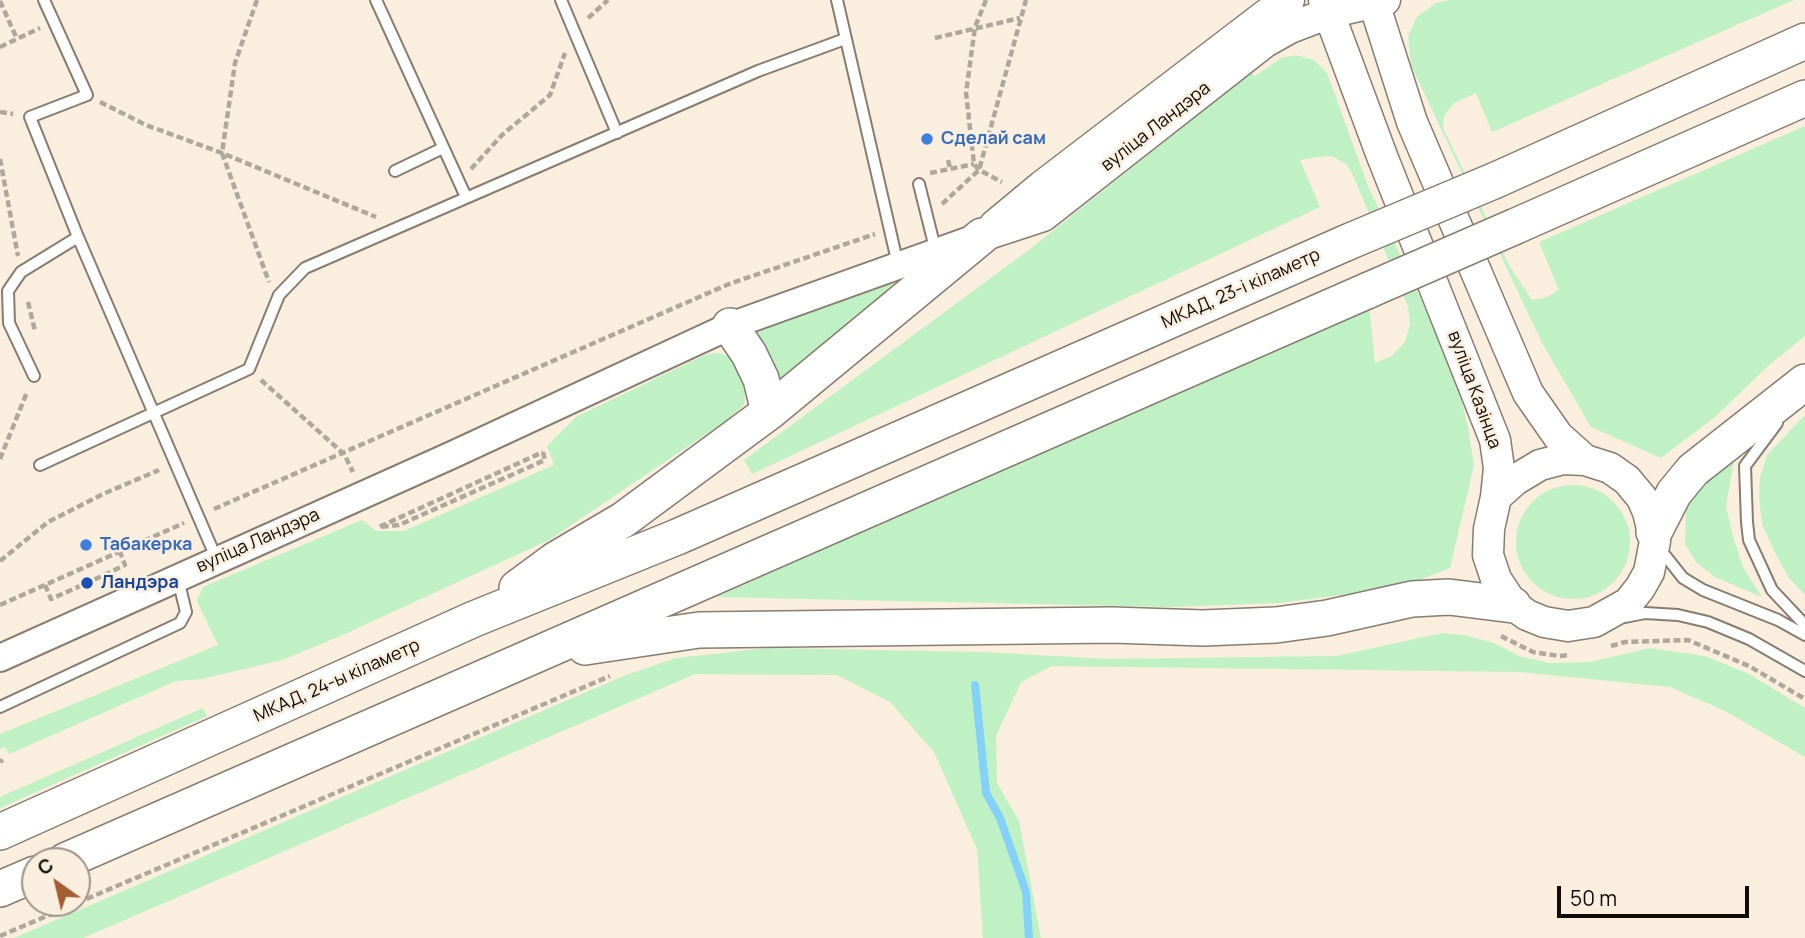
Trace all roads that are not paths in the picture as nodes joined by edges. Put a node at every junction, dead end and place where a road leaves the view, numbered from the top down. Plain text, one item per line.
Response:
1 (44, 0) edge
2 (376, 0) edge
3 (561, 0) edge
4 (837, 0) edge
5 (1289, 0) edge
6 (1377, 1) edge
7 (1327, 7) edge
8 (845, 39) junction
9 (1805, 41) edge
10 (1805, 98) edge
11 (617, 133) junction
12 (443, 148) junction
13 (395, 171) dead end
14 (922, 179) road end
15 (466, 197) junction
16 (982, 236) junction
17 (78, 237) junction
18 (936, 252) junction
19 (898, 265) junction
20 (730, 326) junction
21 (34, 376) dead end
22 (1805, 382) edge
23 (1805, 391) edge
24 (769, 412) junction
25 (153, 413) junction
26 (1585, 460) junction
27 (40, 464) dead end
28 (1496, 497) junction
29 (1654, 536) junction
30 (677, 537) joint
31 (217, 560) junction
32 (177, 577) junction
33 (474, 619) junction
34 (1505, 619) junction
35 (1805, 625) edge
36 (1805, 635) edge
37 (1598, 636) junction
38 (0, 658) edge
39 (1805, 671) edge
40 (498, 672) junction
41 (0, 707) edge
42 (0, 832) edge
43 (91, 850) edge
44 (21, 880) edge
45 (0, 889) edge

1 - 17 lane
2 - 12 lane
3 - 11 lane
4 - 8 lane
5 - 16 main road, вуліца Ландэра
6 - 7 main road, вуліца Ландэра
6 - 26 main road
7 - 16 main road, вуліца Ландэра
7 - 28 main road, вуліца Казінца
8 - 11 lane
8 - 19 lane
9 - 30 highway, МКАД, 23-і кіламетр, bridge
10 - 40 highway, bridge
11 - 15 lane
12 - 13 lane
12 - 15 lane
14 - 18 lane
15 - 25 lane
16 - 18 street, вуліца Ландэра
16 - 24 highway
17 - 21 lane
17 - 25 lane
18 - 19 street, вуліца Ландэра
19 - 20 street, вуліца Ландэра
20 - 24 highway
20 - 31 street, вуліца Ландэра
22 - 29 highway
23 - 35 lane
24 - 33 highway
25 - 27 lane
25 - 31 lane
26 - 28 main road
26 - 29 main road
28 - 34 main road, вуліца Казінца
29 - 36 lane
29 - 37 main road, вуліца Казінца
30 - 33 highway, МКАД, 24-ы кіламетр
31 - 32 street, вуліца Ландэра
32 - 38 street, вуліца Ландэра
32 - 41 lane
33 - 42 highway, МКАД, 24-ы кіламетр
34 - 37 main road, вуліца Казінца
34 - 40 highway
37 - 39 lane
40 - 43 highway
44 - 45 highway

